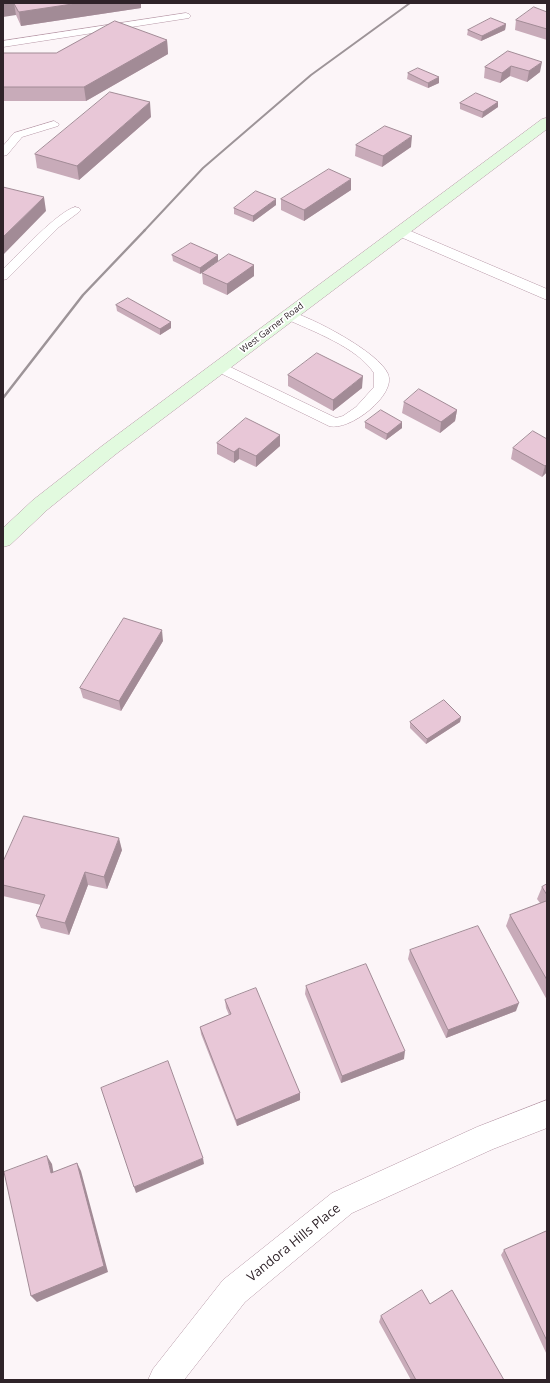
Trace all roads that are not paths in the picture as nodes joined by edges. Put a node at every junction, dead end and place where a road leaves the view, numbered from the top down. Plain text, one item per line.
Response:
1 (186, 16) dead end
2 (3, 44) edge
3 (547, 122) edge
4 (54, 124) dead end
5 (3, 153) edge
6 (75, 210) dead end
7 (401, 232) junction
8 (3, 276) edge
9 (547, 277) edge
10 (540, 292) edge
11 (288, 315) junction
12 (219, 367) junction
13 (3, 540) edge
14 (547, 1114) edge
15 (164, 1380) edge

1 - 2 lane
3 - 7 main road, West Garner Road
4 - 5 lane
6 - 8 lane
7 - 10 street
7 - 11 main road, West Garner Road
9 - 10 street
11 - 12 main road, West Garner Road
11 - 12 lane
12 - 13 main road, West Garner Road
14 - 15 street, Vandora Hills Place

